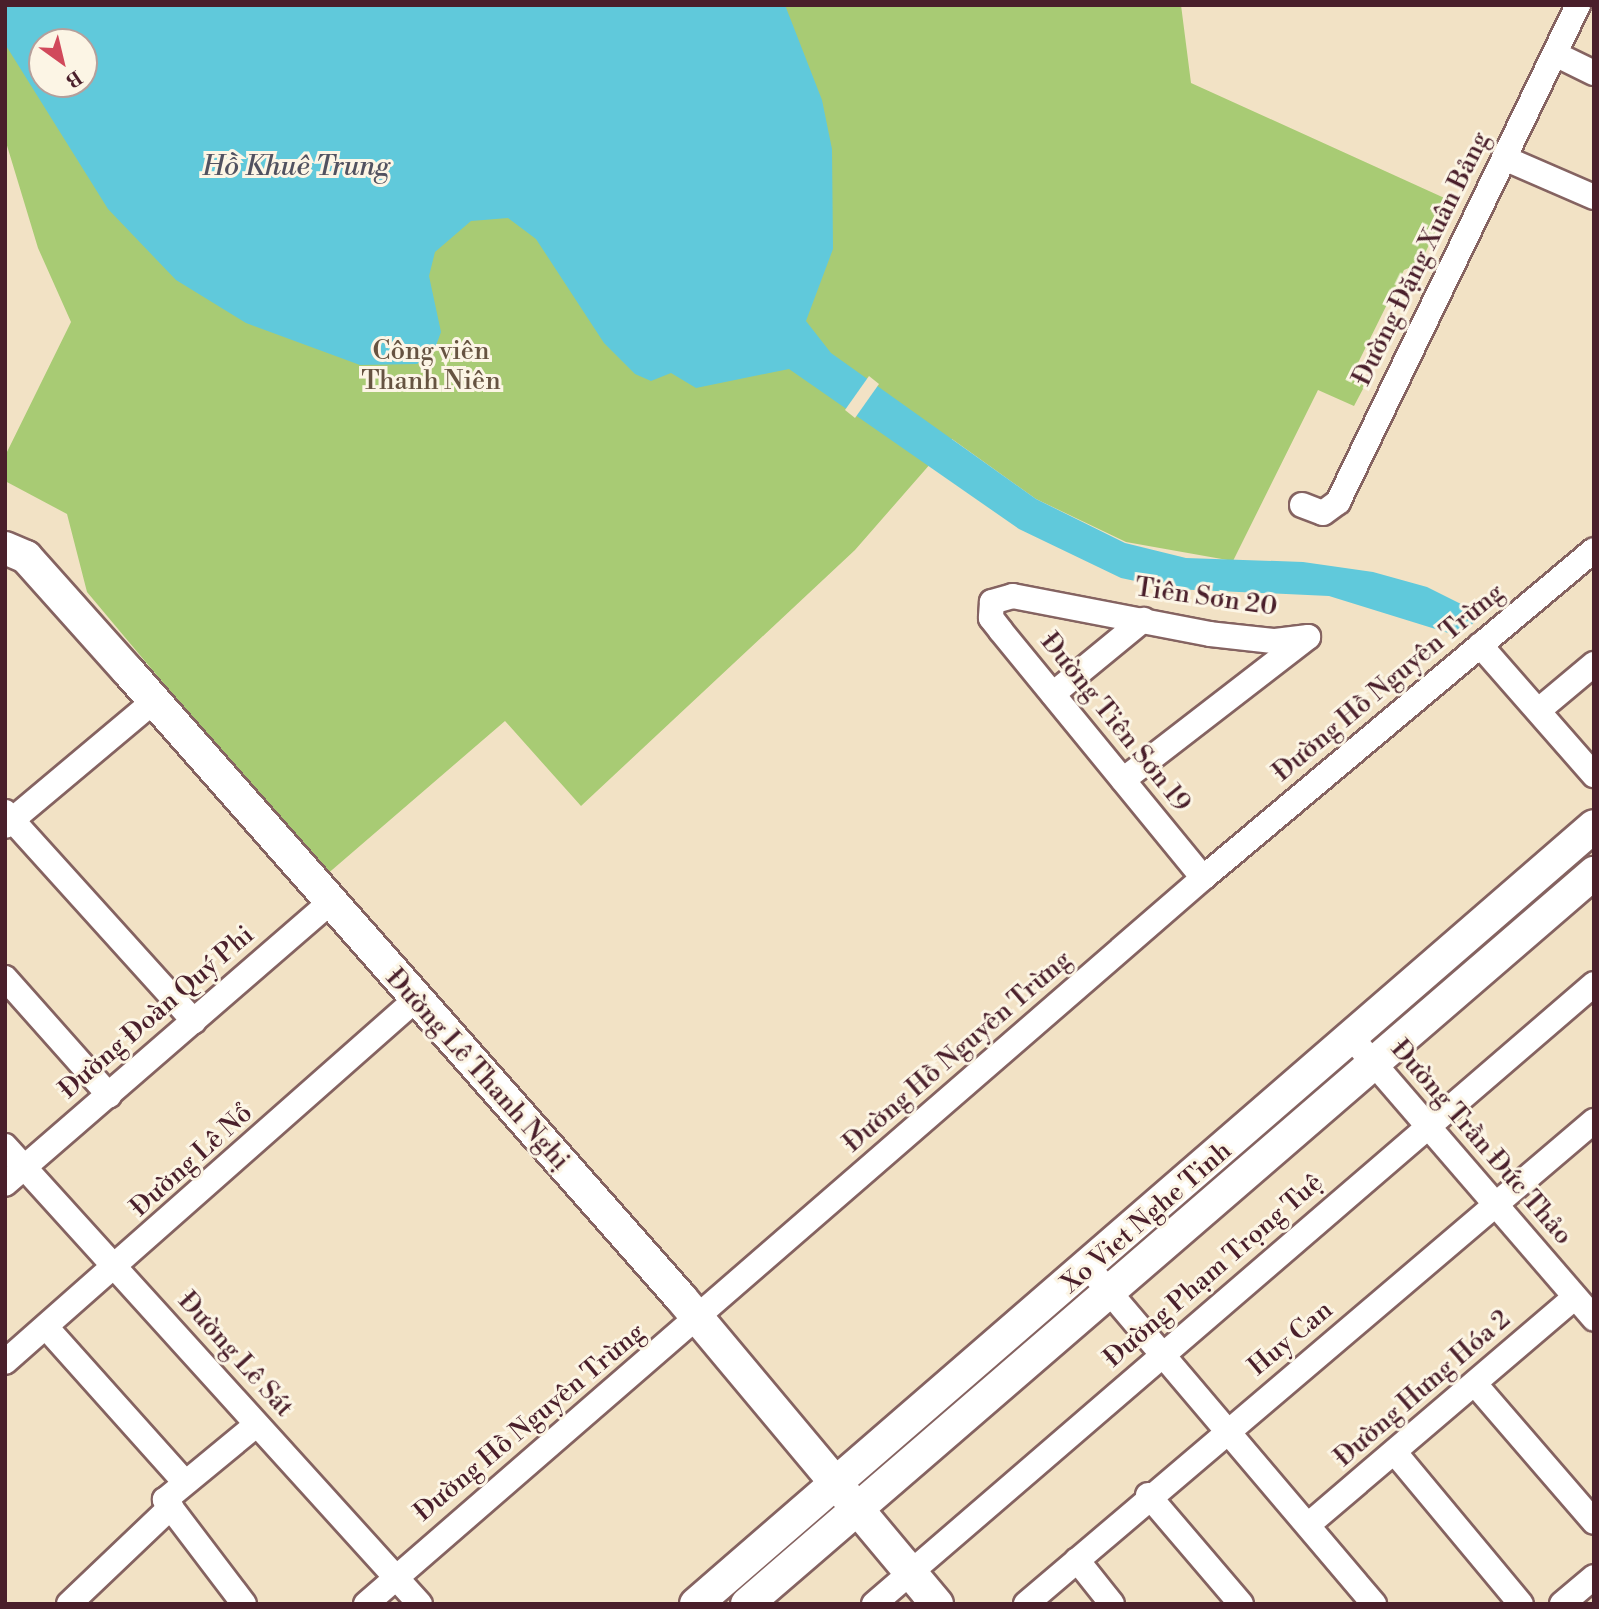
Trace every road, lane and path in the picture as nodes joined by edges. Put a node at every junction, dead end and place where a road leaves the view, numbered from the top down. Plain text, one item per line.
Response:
1 (1578, 5) edge
2 (1555, 54) junction
3 (1594, 73) edge
4 (1504, 158) junction
5 (1594, 197) edge
6 (1302, 505) dead end
7 (5, 548) edge
8 (1594, 550) edge
9 (992, 602) joint
10 (1143, 620) junction
11 (1480, 645) junction
12 (1594, 664) edge
13 (1053, 694) junction
14 (153, 702) junction
15 (1539, 710) junction
16 (1594, 775) edge
17 (1123, 780) junction
18 (8, 819) edge
19 (1594, 826) edge
20 (1594, 873) edge
21 (1203, 878) junction
22 (328, 904) junction
23 (5, 978) edge
24 (1594, 984) edge
25 (415, 1000) junction
26 (194, 1021) junction
27 (1351, 1037) junction
28 (1374, 1066) junction
29 (108, 1095) junction
30 (1429, 1125) junction
31 (1590, 1132) edge
32 (5, 1146) edge
33 (26, 1167) junction
34 (5, 1184) edge
35 (1497, 1206) junction
36 (117, 1267) junction
37 (1099, 1280) junction
38 (1575, 1297) junction
39 (698, 1319) junction
40 (1594, 1319) edge
41 (46, 1327) junction
42 (1164, 1354) junction
43 (8, 1355) edge
44 (1475, 1384) junction
45 (256, 1424) junction
46 (1227, 1432) junction
47 (1396, 1454) junction
48 (183, 1480) junction
49 (833, 1482) junction
50 (1148, 1495) junction
51 (171, 1507) junction
52 (855, 1508) junction
53 (1594, 1522) edge
54 (1308, 1525) junction
55 (1077, 1560) junction
56 (910, 1572) junction
57 (395, 1577) junction
58 (69, 1604) edge
59 (244, 1604) edge
60 (366, 1604) edge
61 (420, 1604) edge
62 (696, 1604) edge
63 (747, 1604) edge
64 (874, 1604) edge
65 (937, 1604) edge
66 (1026, 1604) edge
67 (1112, 1604) edge
68 (1241, 1604) edge
69 (1374, 1604) edge
70 (1521, 1604) edge

1 - 2 street, Đường Đặng Xuân Bảng
2 - 3 street
2 - 4 street, Đường Đặng Xuân Bảng
4 - 5 street
4 - 6 street, Đường Đặng Xuân Bảng
7 - 14 main road, Đường Lê Thanh Nghị
8 - 11 street, Đường Hồ Nguyên Trừng
9 - 10 street, Tiên Sơn 20
9 - 13 street, Đường Tiên Sơn 19
10 - 13 street
10 - 17 street, Tiên Sơn 20
11 - 15 street
11 - 21 street, Đường Hồ Nguyên Trừng
12 - 15 street
13 - 17 street, Đường Tiên Sơn 19
14 - 18 street
14 - 22 main road, Đường Lê Thanh Nghị
15 - 16 street
17 - 21 street, Đường Tiên Sơn 19
18 - 26 street
19 - 27 main road, Xo Viet Nghe Tinh
20 - 28 main road, Xo Viet Nghe Tinh
21 - 39 street, Đường Hồ Nguyên Trừng
22 - 25 main road, Đường Lê Thanh Nghị
22 - 26 street, Đường Đoàn Quý Phi
23 - 29 street
24 - 30 street, Đường Phạm Trọng Tuệ
25 - 36 street, Đường Lê Nổ
25 - 39 main road, Đường Lê Thanh Nghị
26 - 29 street, Đường Đoàn Quý Phi
27 - 28 street, Đường Trần Đức Thảo
27 - 37 main road, Xo Viet Nghe Tinh
28 - 30 street, Đường Trần Đức Thảo
28 - 37 main road, Xo Viet Nghe Tinh
29 - 33 street, Đường Đoàn Quý Phi
30 - 35 street, Đường Trần Đức Thảo
30 - 42 street, Đường Phạm Trọng Tuệ
31 - 35 street, Huy Can
32 - 33 street, Đường Lê Sát
33 - 34 street, Đường Đoàn Quý Phi
33 - 36 street, Đường Lê Sát
35 - 38 street, Đường Trần Đức Thảo
35 - 46 street, Huy Can
36 - 41 street, Đường Lê Nổ
36 - 45 street, Đường Lê Sát
37 - 42 street
37 - 49 main road, Xo Viet Nghe Tinh
37 - 52 main road, Xo Viet Nghe Tinh
38 - 40 street, Đường Trần Đức Thảo
38 - 44 street, Đường Hưng Hóa 2
39 - 49 main road, Đường Lê Thanh Nghị
39 - 57 street, Đường Hồ Nguyên Trừng
41 - 43 street, Đường Lê Nổ
41 - 48 street
42 - 46 street
42 - 56 street, Đường Phạm Trọng Tuệ
44 - 47 street, Đường Hưng Hóa 2
44 - 53 street
45 - 48 street
45 - 57 street, Đường Lê Sát
46 - 50 street, Huy Can
46 - 54 street
47 - 54 street, Đường Hưng Hóa 2
47 - 70 street
48 - 51 street
49 - 52 main road, Đường Lê Thanh Nghị
49 - 62 main road, Xo Viet Nghe Tinh
50 - 55 street, Huy Can
50 - 68 street
51 - 58 street
51 - 59 street
52 - 56 main road, Đường Lê Thanh Nghị
52 - 63 main road, Xo Viet Nghe Tinh
54 - 69 street
55 - 66 street, Huy Can
55 - 67 street
56 - 64 street, Đường Phạm Trọng Tuệ
56 - 65 main road, Đường Lê Thanh Nghị
57 - 60 street, Đường Hồ Nguyên Trừng
57 - 61 street, Đường Lê Sát

